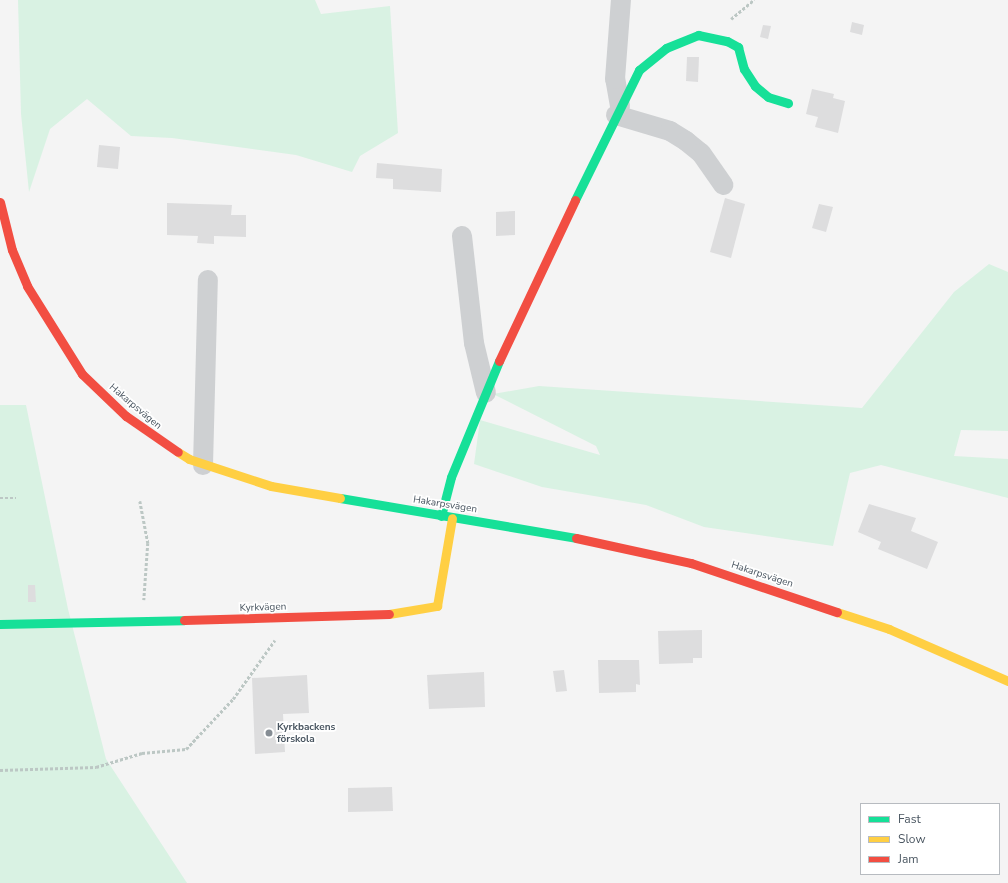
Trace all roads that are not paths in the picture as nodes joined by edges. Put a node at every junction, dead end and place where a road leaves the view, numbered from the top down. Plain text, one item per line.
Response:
1 (621, 0) edge
2 (788, 103) dead end
3 (618, 110) junction
4 (723, 185) dead end
5 (0, 210) edge
6 (462, 236) dead end
7 (208, 280) dead end
8 (486, 393) junction
9 (203, 465) junction
10 (441, 516) junction
11 (452, 518) junction
12 (0, 624) edge
13 (1008, 681) edge

1 - 3 street
2 - 3 street
3 - 4 street
3 - 8 street
5 - 9 street, Hakarpsvägen
6 - 8 street
7 - 9 street
8 - 10 street
9 - 10 street, Hakarpsvägen
10 - 11 street, Hakarpsvägen
11 - 12 street, Kyrkvägen
11 - 13 street, Hakarpsvägen

